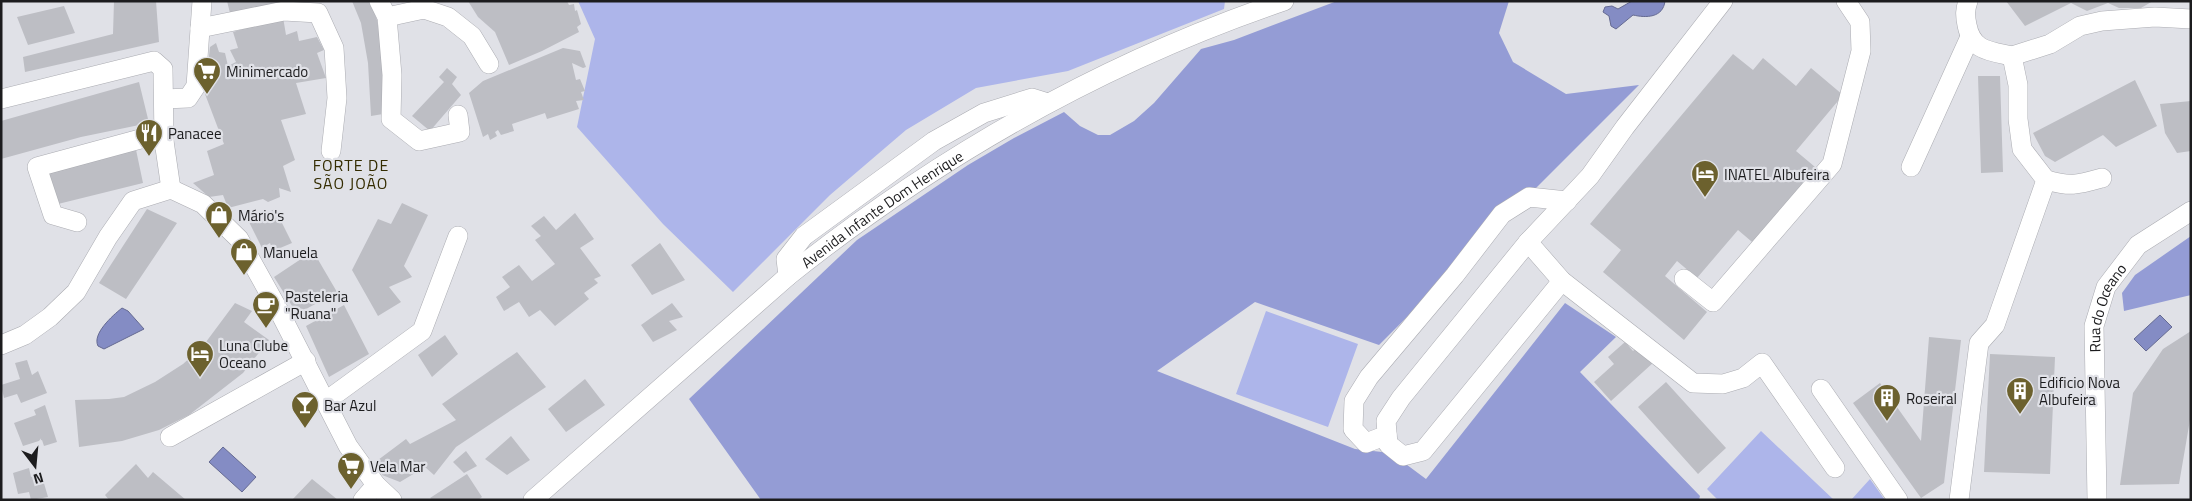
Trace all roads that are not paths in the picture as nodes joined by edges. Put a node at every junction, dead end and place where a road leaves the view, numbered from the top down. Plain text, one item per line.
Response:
1 (202, 1) edge
2 (1284, 1) edge
3 (1723, 1) edge
4 (1846, 1) edge
5 (1968, 1) edge
6 (322, 7) edge
7 (1247, 8) edge
8 (383, 9) edge
9 (2191, 19) edge
10 (200, 28) junction
11 (1970, 37) junction
12 (2012, 56) junction
13 (489, 64) dead end
14 (1, 99) edge
15 (164, 99) junction
16 (1048, 103) junction
17 (458, 115) dead end
18 (164, 141) junction
19 (331, 151) dead end
20 (1911, 167) dead end
21 (2102, 178) dead end
22 (2046, 180) junction
23 (170, 189) junction
24 (1567, 201) junction
25 (2191, 211) edge
26 (77, 222) dead end
27 (458, 236) dead end
28 (1528, 242) junction
29 (788, 276) junction
30 (1684, 279) dead end
31 (1562, 281) junction
32 (1, 345) edge
33 (306, 361) junction
34 (1821, 389) dead end
35 (326, 400) junction
36 (1387, 435) junction
37 (170, 437) dead end
38 (1835, 468) dead end
39 (376, 485) junction
40 (363, 500) edge
41 (392, 500) edge
42 (533, 500) edge
43 (1898, 500) edge
44 (1959, 500) edge
45 (2097, 500) edge

1 - 10 street
2 - 7 street, Avenida Infante Dom Henrique
3 - 24 street
4 - 30 street
5 - 11 street
6 - 10 street
6 - 19 street
7 - 16 street, Avenida Infante Dom Henrique
8 - 13 street
8 - 17 street
9 - 12 street
10 - 15 street
11 - 12 street
11 - 20 street
12 - 22 street
14 - 15 street
15 - 18 street
16 - 29 street, Avenida Infante Dom Henrique
16 - 29 street
18 - 23 street
18 - 26 street
21 - 22 street
22 - 44 street
23 - 32 street
23 - 33 street
24 - 28 street
24 - 36 street
25 - 45 street, Rua do Oceano
27 - 35 street
28 - 31 street
28 - 36 street
29 - 42 street, Avenida Infante Dom Henrique
31 - 36 street
31 - 38 street
33 - 35 street
33 - 37 street
34 - 43 street
35 - 39 street
39 - 40 street
39 - 41 street

